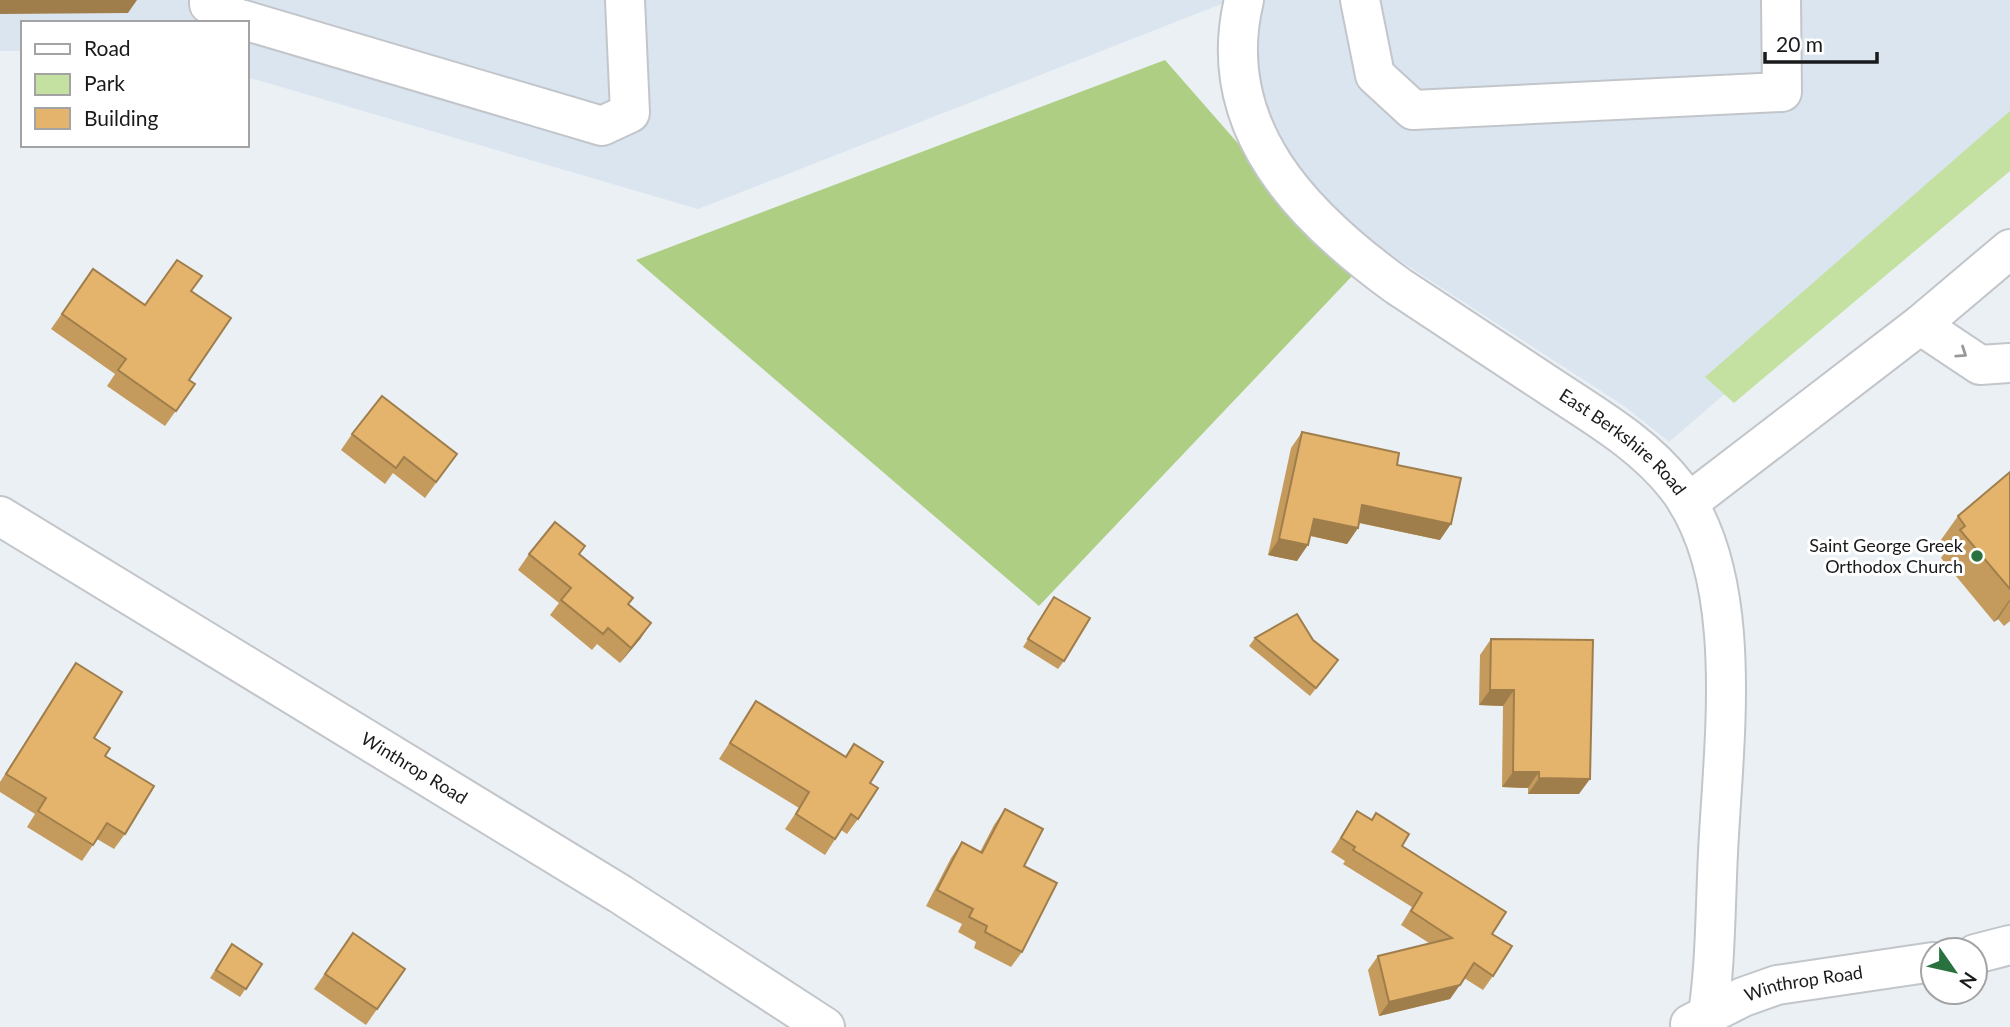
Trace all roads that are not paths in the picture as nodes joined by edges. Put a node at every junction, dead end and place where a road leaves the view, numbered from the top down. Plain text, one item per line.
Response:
1 (209, 0) edge
2 (625, 0) edge
3 (1244, 0) edge
4 (1360, 0) edge
5 (1781, 0) edge
6 (247, 21) edge
7 (248, 21) edge
8 (2010, 250) edge
9 (1920, 325) junction
10 (2010, 363) edge
11 (1688, 503) junction
12 (0, 516) edge
13 (2010, 945) edge
14 (1989, 950) edge
15 (1919, 964) edge
16 (1699, 1023) edge
17 (825, 1027) edge

1 - 6 street
2 - 7 street
3 - 11 street, East Berkshire Road
4 - 5 street
8 - 9 street
9 -> 10 street
9 - 11 street
11 - 16 street, East Berkshire Road
12 - 17 street, Winthrop Road
13 - 14 street
15 - 16 street, Winthrop Road

